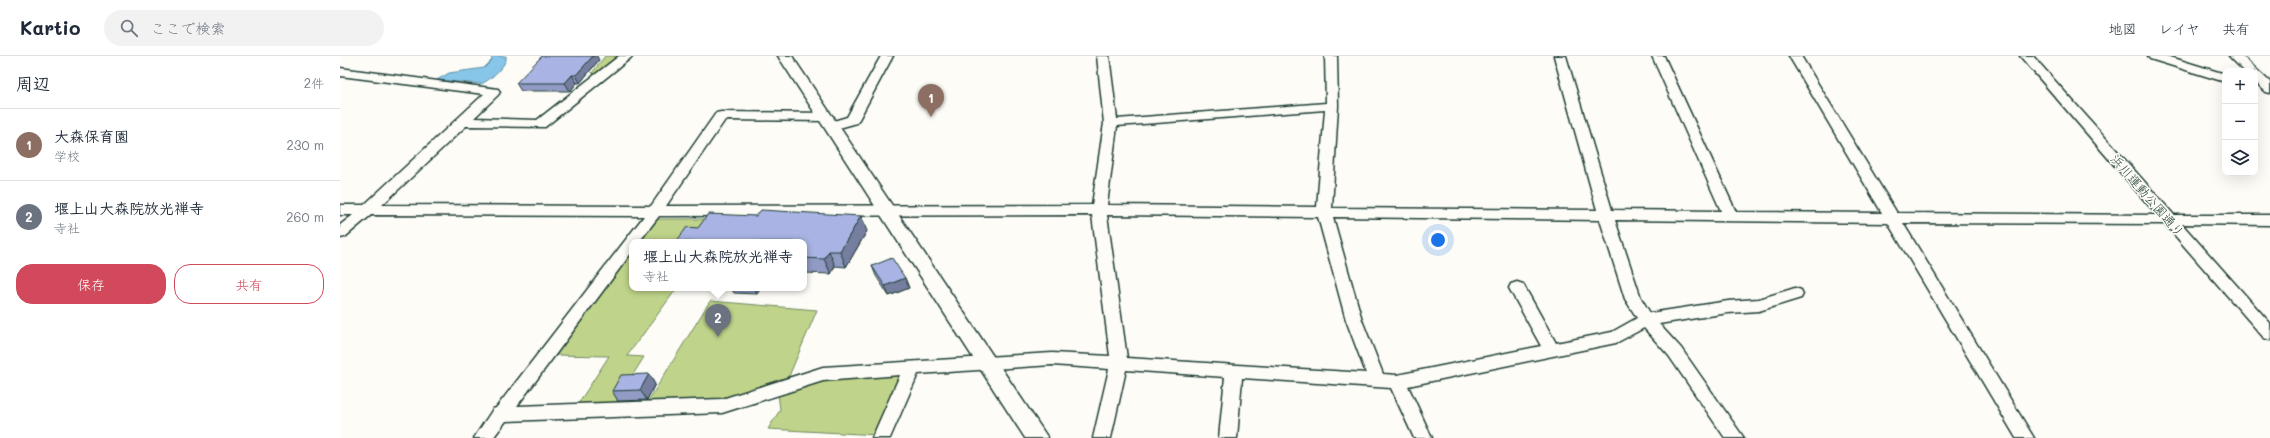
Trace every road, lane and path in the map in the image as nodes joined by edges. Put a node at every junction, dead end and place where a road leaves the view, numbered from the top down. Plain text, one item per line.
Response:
1 (627, 56) edge
2 (785, 56) edge
3 (887, 56) edge
4 (1103, 56) edge
5 (1331, 56) edge
6 (1560, 56) edge
7 (1658, 56) edge
8 (1795, 56) edge
9 (2026, 56) edge
10 (2154, 56) edge
11 (2235, 56) edge
12 (2248, 68) edge
13 (340, 72) edge
14 (2222, 77) edge
15 (2258, 78) edge
16 (2270, 89) edge
17 (2258, 90) edge
18 (2270, 95) edge
19 (1332, 106) junction
20 (830, 121) junction
21 (464, 122) junction
22 (1111, 123) junction
23 (340, 210) edge
24 (1099, 210) junction
25 (365, 211) junction
26 (655, 211) junction
27 (888, 212) junction
28 (1324, 212) junction
29 (1606, 214) junction
30 (1731, 217) junction
31 (1894, 218) junction
32 (2168, 218) junction
33 (2270, 220) edge
34 (340, 233) edge
35 (633, 239) edge
36 (629, 245) edge
37 (1517, 288) dead end
38 (1795, 294) dead end
39 (1646, 320) junction
40 (2270, 334) edge
41 (1551, 350) junction
42 (1120, 362) junction
43 (989, 363) junction
44 (912, 368) junction
45 (1234, 370) junction
46 (1378, 380) junction
47 (1397, 382) junction
48 (499, 414) junction
49 (483, 438) edge
50 (881, 438) edge
51 (1037, 438) edge
52 (1102, 438) edge
53 (1228, 438) edge
54 (1423, 438) edge
55 (1735, 438) edge
56 (2025, 438) edge

1 - 21 street
2 - 20 street
3 - 20 street
4 - 22 street
5 - 19 street
6 - 29 street
7 - 30 street
8 - 31 street
9 - 32 street, 浜川運動公園通り
10 - 14 street
11 - 12 street
13 - 21 street
15 - 16 street
17 - 18 street
19 - 22 street
19 - 28 street
20 - 26 street
20 - 27 street
21 - 25 street
22 - 24 street
23 - 25 street
24 - 27 street
24 - 28 street
24 - 42 street
25 - 26 street
25 - 34 street
26 - 27 street
26 - 35 street
27 - 43 street
28 - 29 street
28 - 46 street
29 - 30 street
29 - 39 street
30 - 31 street
31 - 32 street
31 - 56 street
32 - 33 street
32 - 40 street, 浜川運動公園通り
36 - 48 street
37 - 41 street
38 - 39 street
39 - 41 street
39 - 55 street
41 - 47 street
42 - 43 street
42 - 45 street
42 - 52 street
43 - 44 street
43 - 51 street
44 - 48 street
44 - 50 street
45 - 46 street
45 - 53 street
46 - 47 street
47 - 54 street
48 - 49 street

